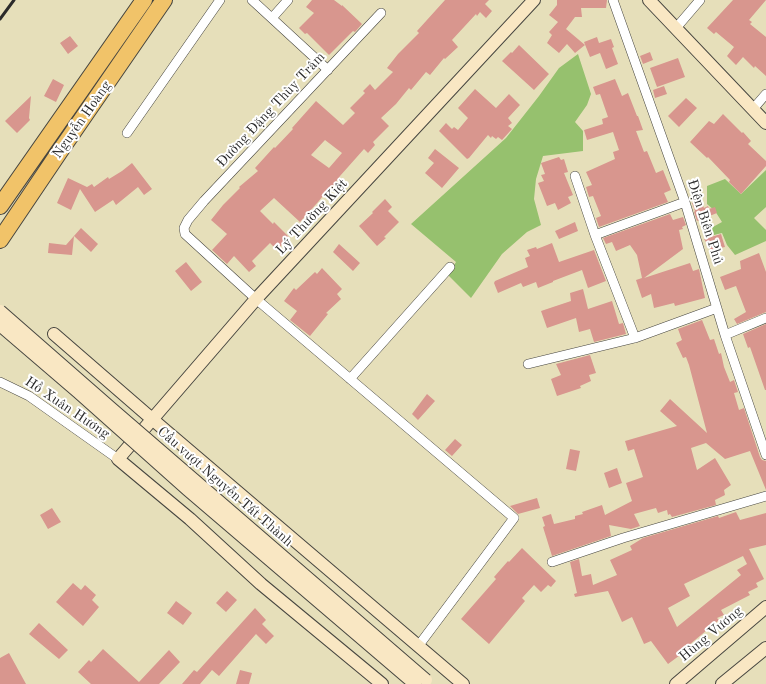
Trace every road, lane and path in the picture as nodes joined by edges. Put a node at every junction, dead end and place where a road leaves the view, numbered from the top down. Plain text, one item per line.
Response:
1 (144, 0) edge
2 (164, 0) edge
3 (220, 0) edge
4 (252, 0) edge
5 (288, 0) edge
6 (534, 0) edge
7 (613, 0) edge
8 (649, 0) edge
9 (700, 0) edge
10 (381, 13) dead end
11 (272, 18) junction
12 (676, 28) junction
13 (328, 70) junction
14 (766, 94) edge
15 (753, 109) junction
16 (766, 123) edge
17 (127, 133) dead end
18 (575, 176) dead end
19 (685, 202) junction
20 (0, 206) edge
21 (595, 235) junction
22 (0, 240) edge
23 (450, 267) dead end
24 (256, 299) junction
25 (717, 308) junction
26 (0, 311) edge
27 (766, 318) edge
28 (0, 325) edge
29 (54, 334) dead end
30 (725, 335) junction
31 (635, 338) junction
32 (528, 364) dead end
33 (350, 379) junction
34 (0, 382) edge
35 (152, 419) junction
36 (766, 455) edge
37 (118, 459) junction
38 (766, 496) edge
39 (552, 562) dead end
40 (766, 607) edge
41 (419, 645) junction
42 (766, 648) edge
43 (424, 683) edge
44 (382, 684) edge
45 (463, 684) edge
46 (676, 684) edge
47 (722, 684) edge

1 - 20 highway, Nguyễn Hoàng
2 - 22 highway, Nguyễn Hoàng
3 - 17 street
4 - 11 street
5 - 11 street
6 - 24 main road, Lý Thường Kiệt
7 - 19 street, Điện Biên Phủ
8 - 12 main road
9 - 12 street
10 - 13 street, Đường Đặng Thùy Trâm
11 - 13 street
12 - 15 main road
13 - 24 street, Đường Đặng Thùy Trâm
14 - 15 street
15 - 16 main road
18 - 21 street
19 - 21 street
19 - 25 street, Điện Biên Phủ
21 - 31 street
23 - 33 street
24 - 33 street
24 - 35 main road, Lý Thường Kiệt
25 - 30 street, Điện Biên Phủ
25 - 31 street
26 - 43 main road, Cầu vượt Nguyễn Tất Thành, bridge
27 - 30 street
28 - 43 main road, Cầu vượt Nguyễn Tất Thành, bridge
29 - 35 main road
30 - 36 street, Điện Biên Phủ
31 - 32 street
33 - 41 street
34 - 37 street, Hồ Xuân Hương
35 - 37 main road, Lý Thường Kiệt
35 - 41 main road
37 - 44 main road
38 - 39 street
40 - 46 main road, Hùng Vương
41 - 45 main road
42 - 47 main road

